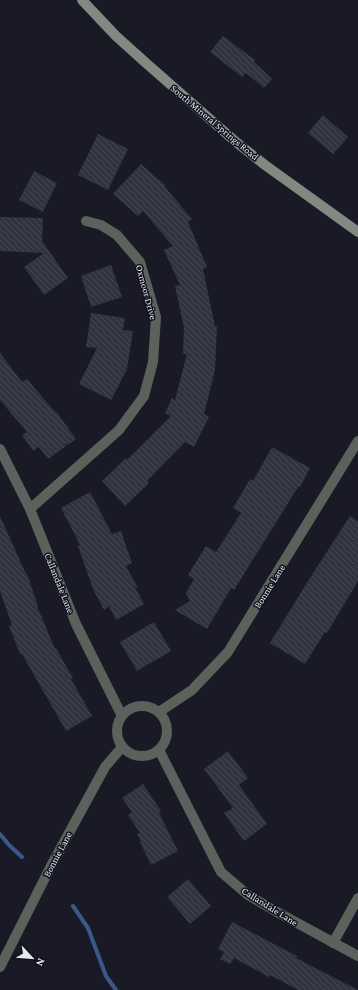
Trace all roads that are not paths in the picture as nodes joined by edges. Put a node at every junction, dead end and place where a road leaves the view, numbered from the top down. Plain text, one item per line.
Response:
1 (82, 0) edge
2 (86, 221) dead end
3 (358, 232) edge
4 (358, 441) edge
5 (0, 449) edge
6 (30, 509) junction
7 (158, 712) junction
8 (122, 716) junction
9 (122, 746) junction
10 (159, 750) junction
11 (358, 898) edge
12 (333, 943) junction
13 (358, 956) edge
14 (0, 967) edge

1 - 3 street, South Mineral Springs Road
2 - 6 street, Oxmoor Drive
4 - 7 street, Bonnie Lane
5 - 6 street, Callandale Lane
6 - 8 street, Callandale Lane
7 - 8 street
7 - 10 street
8 - 9 street
9 - 10 street
9 - 14 street, Bonnie Lane
10 - 12 street, Callandale Lane
11 - 12 street
12 - 13 street, Callandale Lane

